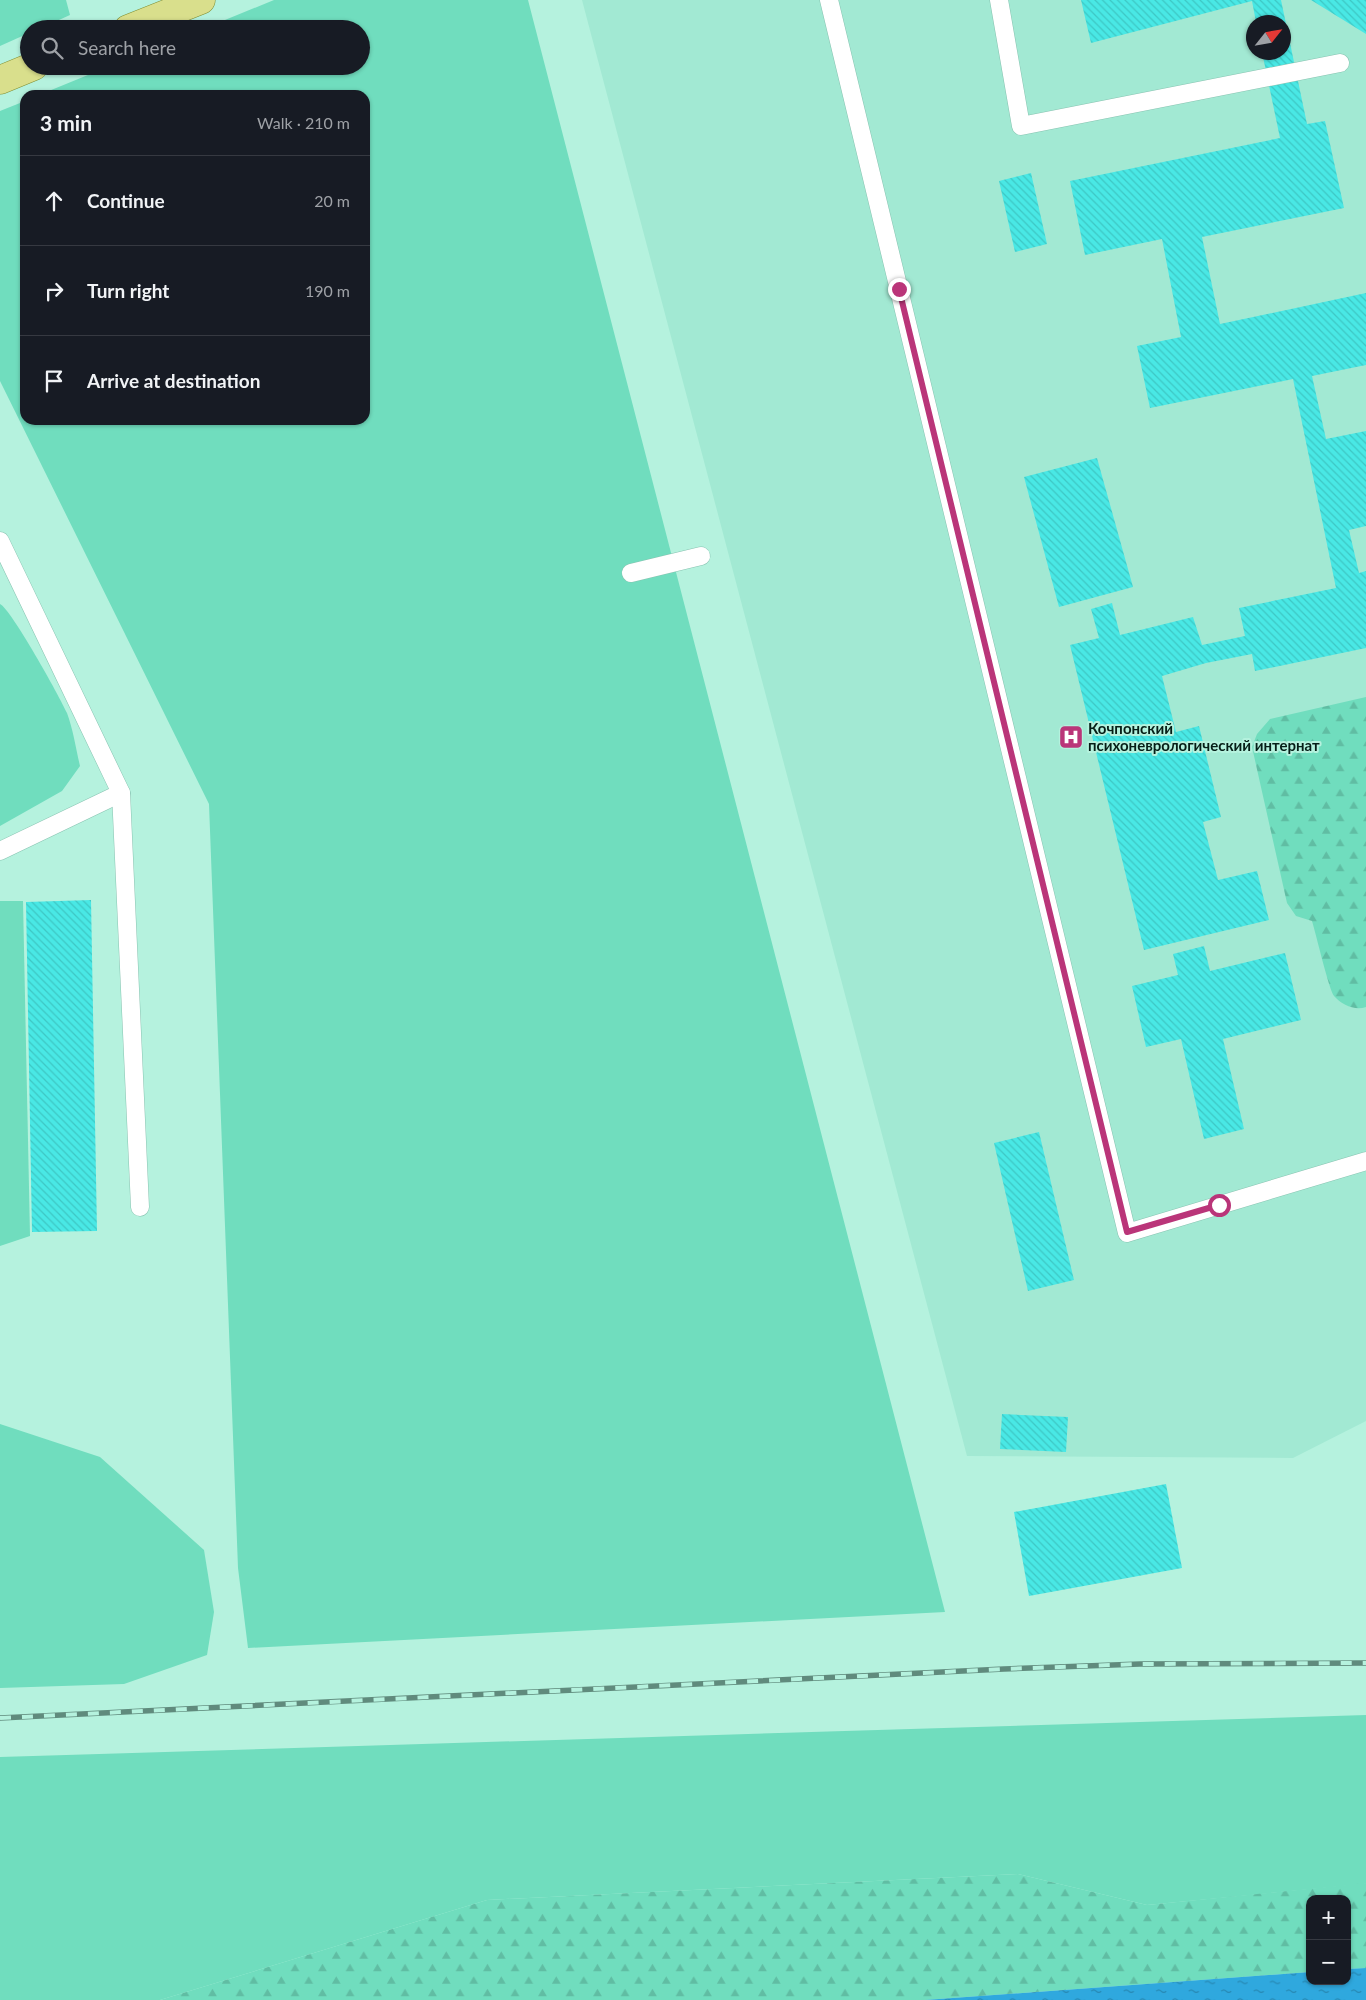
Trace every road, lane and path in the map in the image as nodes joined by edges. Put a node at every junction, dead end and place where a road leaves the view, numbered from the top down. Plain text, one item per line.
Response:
1 (201, 0) edge
2 (829, 0) edge
3 (999, 0) edge
4 (151, 20) edge
5 (1340, 64) dead end
6 (20, 72) edge
7 (0, 80) edge
8 (2, 550) edge
9 (701, 556) dead end
10 (632, 573) dead end
11 (121, 793) junction
12 (0, 852) edge
13 (1366, 1161) edge
14 (140, 1206) dead end

1 - 4 main road
2 - 13 lane
3 - 5 lane
6 - 7 main road
8 - 11 lane
9 - 10 lane
11 - 12 lane
11 - 14 lane

